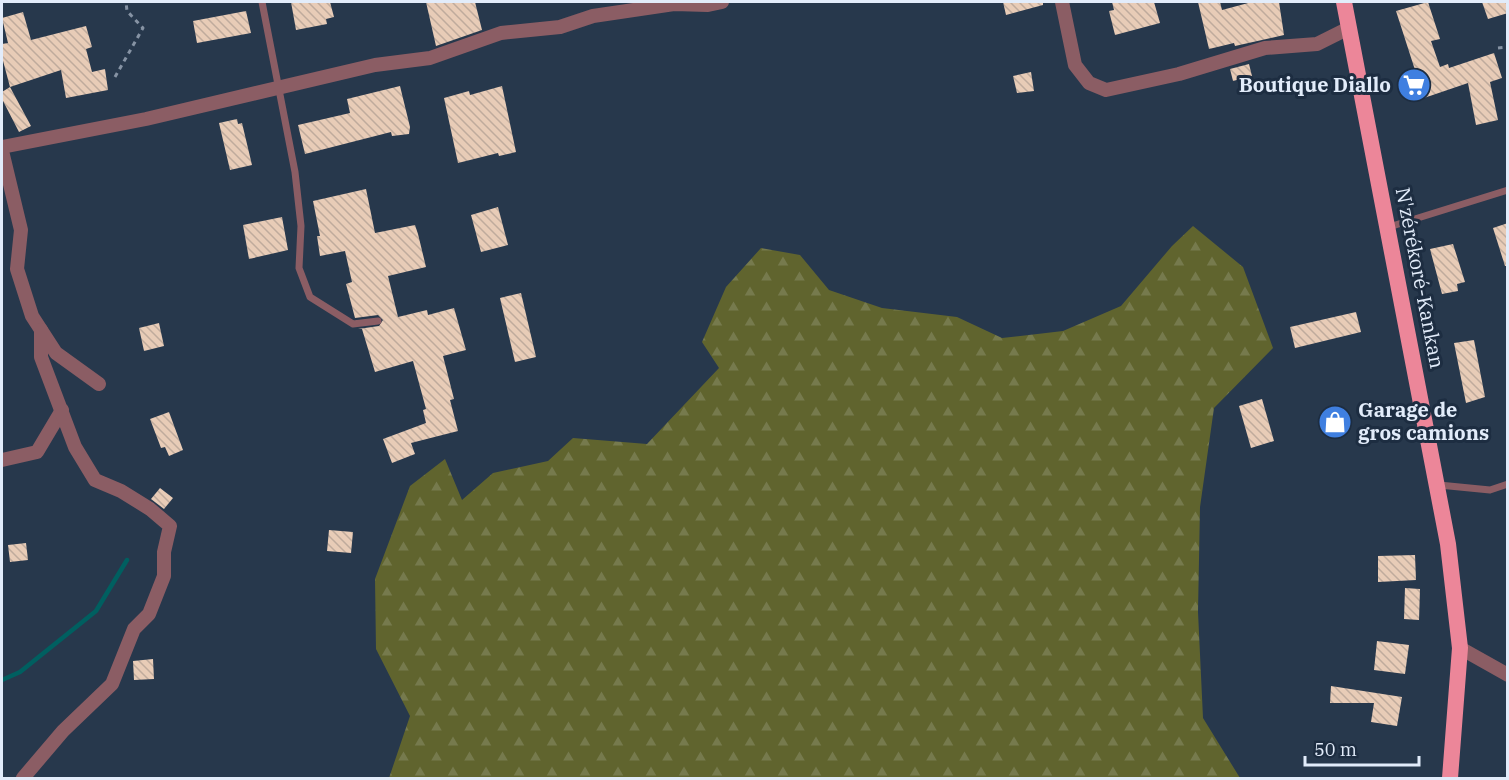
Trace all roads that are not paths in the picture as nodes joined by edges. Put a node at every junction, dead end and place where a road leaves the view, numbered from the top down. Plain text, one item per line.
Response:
1 (262, 2) edge
2 (1062, 2) edge
3 (1344, 2) edge
4 (711, 3) edge
5 (1349, 28) junction
6 (279, 88) junction
7 (2, 149) edge
8 (1508, 190) edge
9 (1389, 227) junction
10 (378, 321) dead end
11 (41, 330) junction
12 (99, 384) dead end
13 (62, 410) junction
14 (2, 460) edge
15 (1508, 484) edge
16 (1439, 485) junction
17 (1460, 648) junction
18 (1508, 675) edge
19 (23, 778) edge
20 (1449, 778) edge

1 - 6 lane
2 - 5 street
3 - 5 highway, N'zérékoré-Kankan
4 - 6 street
5 - 9 highway, N'zérékoré-Kankan
6 - 7 street
6 - 10 lane
7 - 11 street
8 - 9 lane
9 - 16 highway, N'zérékoré-Kankan
11 - 12 street
11 - 13 street
13 - 14 street
13 - 19 street
15 - 16 lane
16 - 17 highway, N'zérékoré-Kankan
17 - 18 street
17 - 20 highway, N'zérékoré-Kankan

